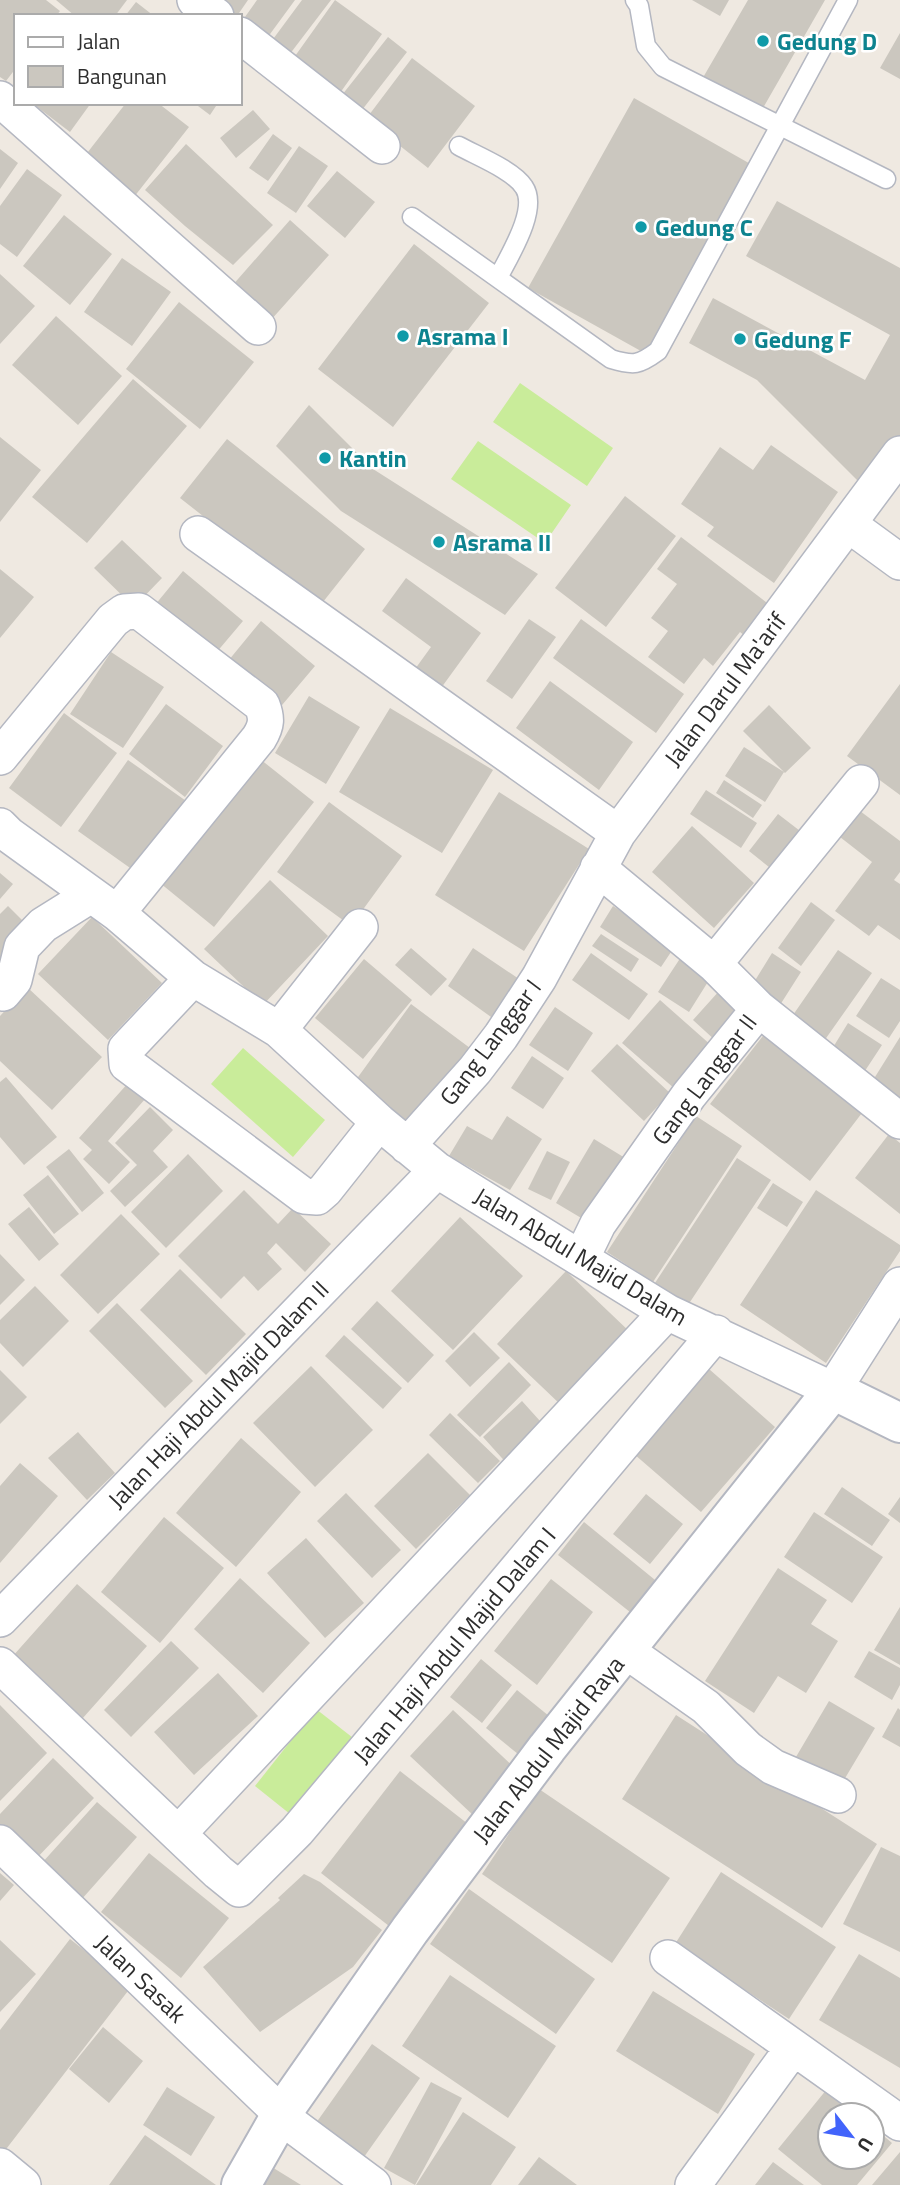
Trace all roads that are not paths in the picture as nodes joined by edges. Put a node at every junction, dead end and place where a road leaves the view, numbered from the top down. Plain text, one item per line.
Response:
1 (195, 0) edge
2 (635, 0) edge
3 (848, 0) edge
4 (213, 14) edge
5 (242, 37) edge
6 (0, 99) edge
7 (781, 127) junction
8 (382, 146) dead end
9 (459, 146) dead end
10 (886, 179) dead end
11 (412, 217) dead end
12 (498, 278) junction
13 (258, 327) dead end
14 (900, 454) edge
15 (848, 524) junction
16 (198, 534) dead end
17 (900, 562) edge
18 (0, 757) edge
19 (862, 783) dead end
20 (0, 826) edge
21 (618, 833) junction
22 (598, 868) junction
23 (104, 904) junction
24 (360, 927) dead end
25 (563, 932) joint
26 (714, 964) junction
27 (193, 978) junction
28 (3, 993) dead end
29 (759, 1009) junction
30 (279, 1030) junction
31 (900, 1121) edge
32 (379, 1122) junction
33 (407, 1146) junction
34 (437, 1170) junction
35 (581, 1259) junction
36 (900, 1285) edge
37 (667, 1312) junction
38 (716, 1333) junction
39 (833, 1390) junction
40 (900, 1423) edge
41 (0, 1619) edge
42 (625, 1650) junction
43 (0, 1665) edge
44 (838, 1795) dead end
45 (178, 1833) junction
46 (0, 1843) edge
47 (668, 1958) dead end
48 (793, 2049) junction
49 (282, 2113) junction
50 (898, 2118) edge
51 (0, 2166) edge
52 (23, 2185) edge
53 (241, 2185) edge
54 (373, 2185) edge
55 (693, 2185) edge

1 - 4 street
2 - 7 lane
3 - 7 lane
5 - 8 street
6 - 13 street
7 - 10 lane
7 - 12 lane
9 - 12 lane
11 - 12 lane
14 - 15 street, Jalan Darul Ma'arif
15 - 17 street
15 - 21 street, Jalan Darul Ma'arif
16 - 21 street
18 - 23 street
19 - 26 street
20 - 23 street, Jalan Abdul Majid Dalam
21 - 22 street, Jalan Darul Ma'arif
22 - 25 street, Jalan Darul Ma'arif
22 - 26 street, Gang Langgar II
23 - 27 street, Jalan Abdul Majid Dalam
23 - 28 street
24 - 30 street
25 - 33 street, Gang Langgar I
26 - 29 street, Gang Langgar II
27 - 30 street, Jalan Abdul Majid Dalam
27 - 32 street
29 - 31 street
29 - 35 street, Gang Langgar II
30 - 32 street, Jalan Abdul Majid Dalam
32 - 33 street, Jalan Abdul Majid Dalam
33 - 34 street, Jalan Abdul Majid Dalam
34 - 35 street, Jalan Abdul Majid Dalam
34 - 41 street, Jalan Haji Abdul Majid Dalam II
35 - 37 street, Jalan Abdul Majid Dalam
36 - 39 street
37 - 38 street, Jalan Abdul Majid Dalam
37 - 45 street
38 - 39 street, Jalan Abdul Majid Dalam
38 - 45 street, Jalan Haji Abdul Majid Dalam I
39 - 40 street
39 - 42 street, Jalan Abdul Majid Raya
42 - 44 street
42 - 49 street, Jalan Abdul Majid Raya
43 - 45 street, Jalan Haji Abdul Majid Dalam I
46 - 49 street, Jalan Sasak
47 - 48 street
48 - 50 street
48 - 55 street
49 - 53 street, Jalan Abdul Majid Raya
49 - 54 street, Jalan Sasak
51 - 52 street

